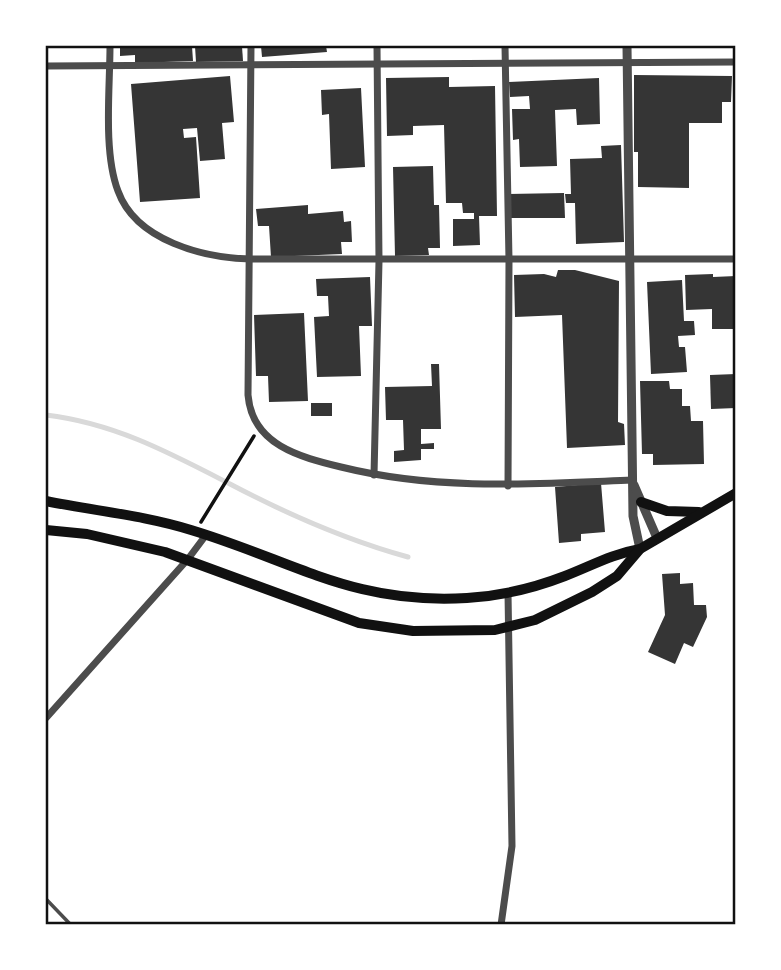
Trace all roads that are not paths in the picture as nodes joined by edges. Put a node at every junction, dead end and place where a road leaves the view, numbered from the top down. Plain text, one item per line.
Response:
1 (110, 46) edge
2 (251, 46) edge
3 (377, 46) edge
4 (505, 46) edge
5 (628, 46) edge
6 (736, 62) edge
7 (377, 64) junction
8 (628, 64) junction
9 (110, 65) junction
10 (251, 65) junction
11 (505, 65) junction
12 (46, 66) edge
13 (629, 258) junction
14 (251, 260) junction
15 (509, 260) junction
16 (736, 260) edge
17 (379, 261) junction
18 (374, 475) junction
19 (632, 480) junction
20 (508, 486) junction
21 (736, 493) edge
22 (46, 501) edge
23 (641, 502) junction
24 (699, 512) junction
25 (46, 530) edge
26 (201, 533) junction
27 (657, 538) junction
28 (640, 549) junction
29 (188, 559) junction
30 (508, 593) junction
31 (508, 629) junction
32 (46, 718) edge
33 (46, 899) edge
34 (71, 925) edge
35 (500, 925) edge

1 - 9 street
2 - 10 street
3 - 7 street
4 - 11 street
5 - 8 street
6 - 8 street
7 - 10 street
7 - 11 street
7 - 17 street
8 - 11 street
8 - 13 street
9 - 10 street
9 - 12 street
9 - 14 street
10 - 14 street
11 - 15 street
13 - 15 street
13 - 16 street
13 - 19 street
14 - 17 street
14 - 18 street
15 - 17 street
15 - 20 street
17 - 18 street
18 - 20 street
19 - 20 street
19 - 23 street
19 - 28 street
21 - 24 main road
22 - 26 main road
23 - 24 main road
23 - 27 street
24 - 27 main road
25 - 29 main road
26 - 29 street
26 - 30 main road
27 - 28 main road
28 - 30 main road
28 - 31 main road
29 - 31 main road
29 - 32 street
30 - 31 street
31 - 35 street
33 - 34 lane

